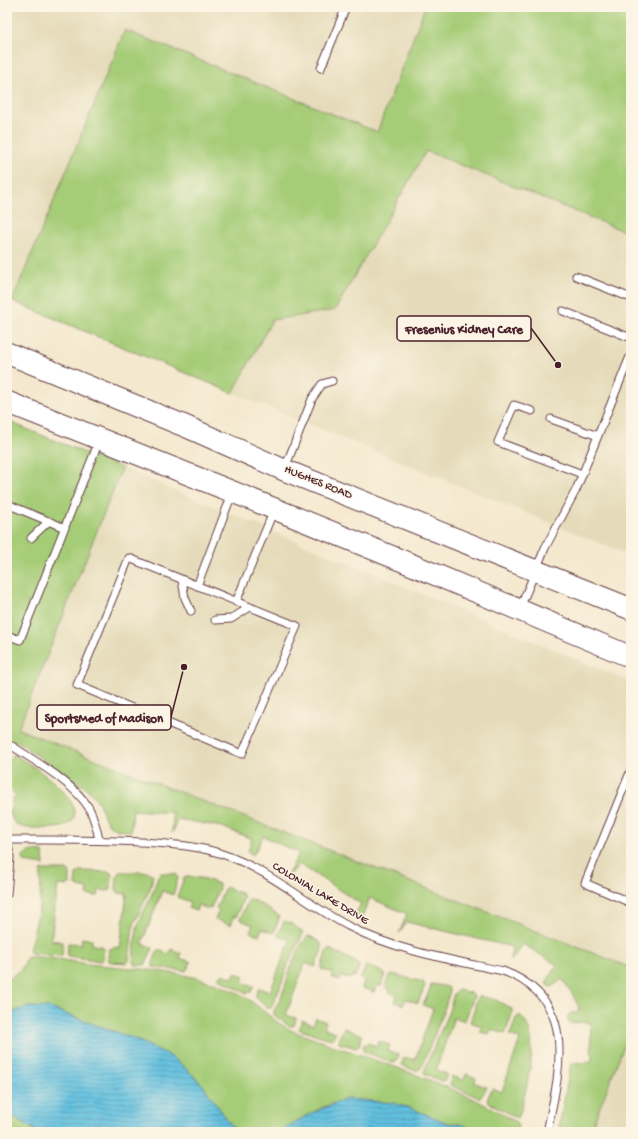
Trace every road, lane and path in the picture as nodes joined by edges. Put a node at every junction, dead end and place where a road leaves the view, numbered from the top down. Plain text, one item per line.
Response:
1 (346, 7) edge
2 (321, 68) dead end
3 (576, 276) dead end
4 (631, 298) edge
5 (563, 311) dead end
6 (631, 338) edge
7 (7, 353) edge
8 (631, 354) edge
9 (332, 381) dead end
10 (7, 402) edge
11 (532, 411) dead end
12 (551, 419) dead end
13 (598, 436) junction
14 (100, 439) junction
15 (284, 470) junction
16 (582, 474) junction
17 (233, 492) junction
18 (7, 504) edge
19 (274, 510) junction
20 (49, 522) junction
21 (65, 528) junction
22 (31, 538) dead end
23 (535, 570) junction
24 (182, 580) junction
25 (197, 586) junction
26 (236, 602) junction
27 (250, 607) junction
28 (631, 609) edge
29 (519, 610) junction
30 (191, 611) dead end
31 (215, 620) dead end
32 (7, 635) edge
33 (631, 657) edge
34 (12, 746) dead end
35 (631, 770) edge
36 (8, 838) edge
37 (99, 840) junction
38 (7, 894) edge
39 (631, 903) edge
40 (547, 1132) edge

1 - 2 lane
3 - 4 lane
5 - 6 lane
7 - 15 main road, HUGHES ROAD
8 - 13 lane
9 - 15 lane
10 - 14 main road
11 - 16 lane
12 - 13 lane
13 - 16 lane
14 - 17 main road
14 - 21 lane
15 - 23 main road, HUGHES ROAD
16 - 23 lane
17 - 19 main road
17 - 25 lane
18 - 20 lane
19 - 26 lane
19 - 29 main road
20 - 21 lane
20 - 22 lane
21 - 32 lane
23 - 28 main road, HUGHES ROAD
23 - 29 lane
24 - 25 lane
24 - 27 lane
24 - 30 lane
25 - 26 lane
26 - 27 lane
27 - 31 lane
29 - 33 main road
34 - 37 lane
35 - 39 lane
36 - 37 lane, COLONIAL LAKE DRIVE
36 - 38 lane, COLONIAL LAKE DRIVE
37 - 40 lane, COLONIAL LAKE DRIVE

